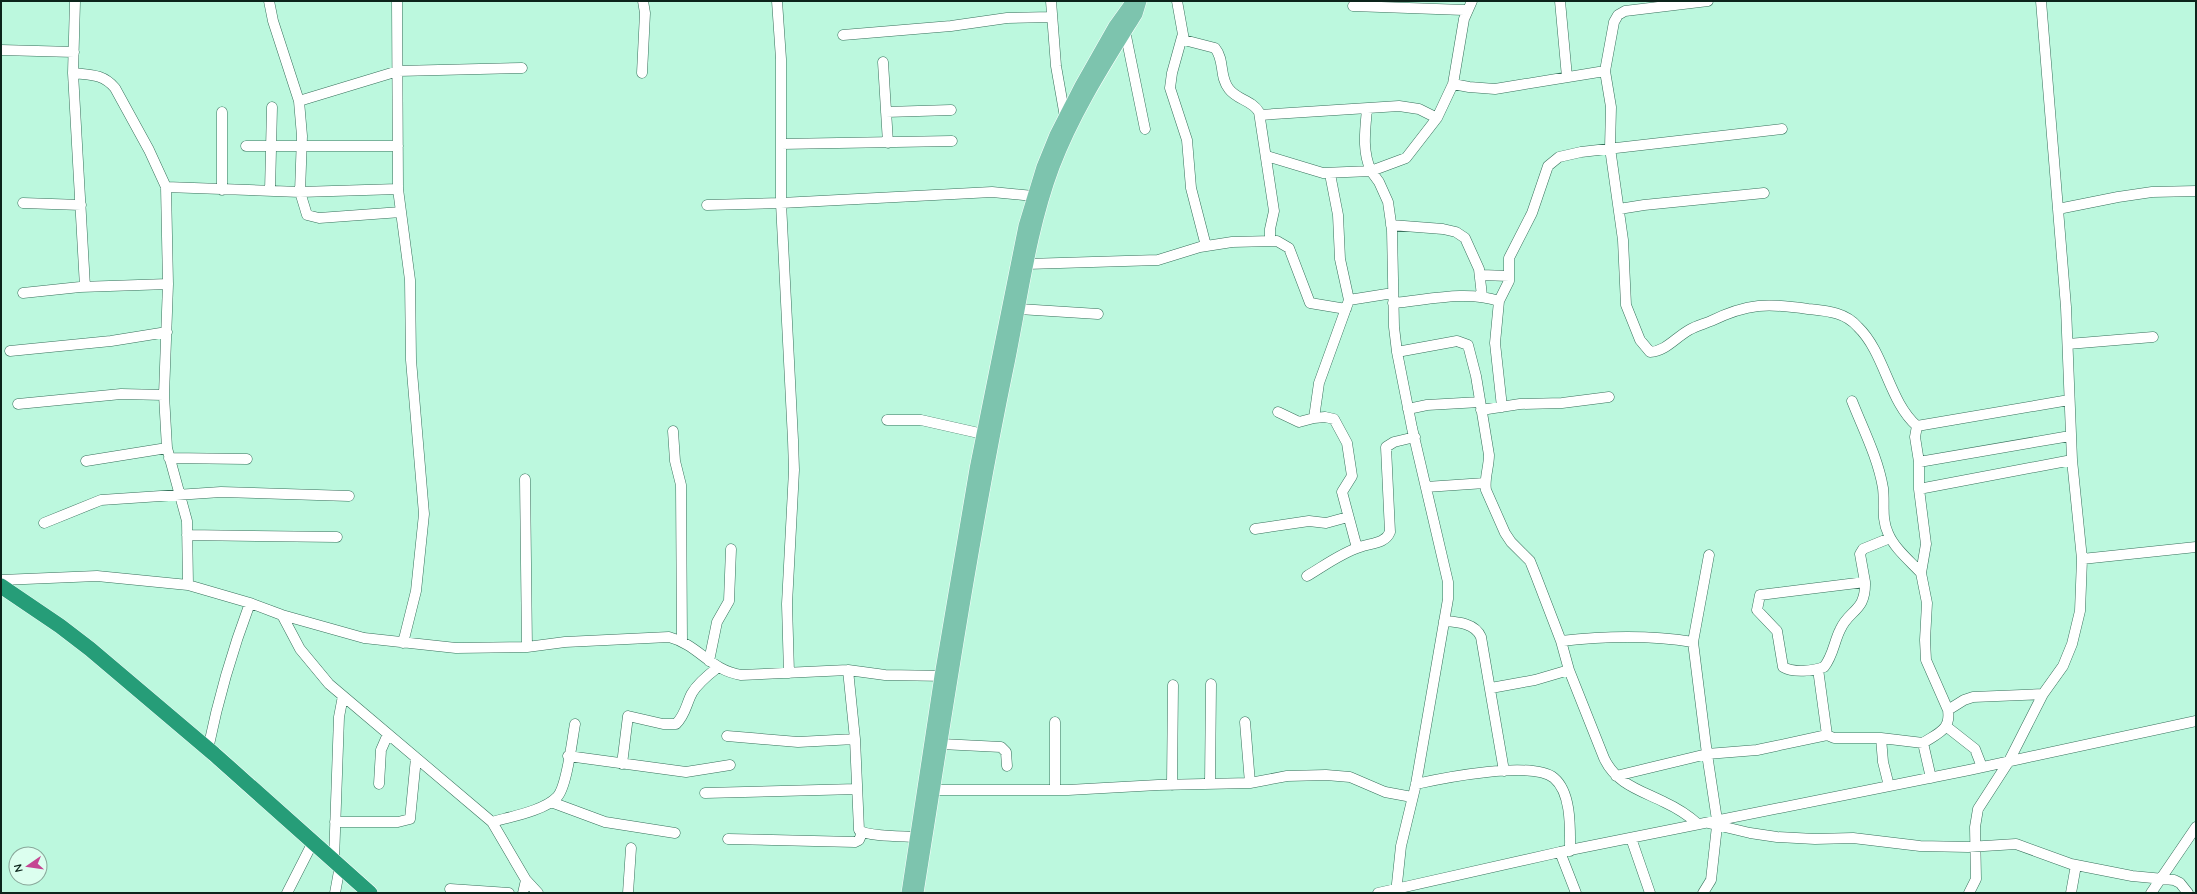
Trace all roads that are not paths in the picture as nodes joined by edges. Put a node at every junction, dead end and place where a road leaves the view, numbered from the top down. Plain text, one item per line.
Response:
1 (75, 1) edge
2 (270, 1) edge
3 (398, 1) edge
4 (643, 1) edge
5 (777, 1) edge
6 (1051, 1) edge
7 (1133, 1) edge
8 (1140, 1) edge
9 (1176, 1) edge
10 (1472, 1) edge
11 (1560, 1) edge
12 (1708, 1) edge
13 (2041, 1) edge
14 (1354, 6) dead end
15 (1464, 10) edge
16 (1052, 17) junction
17 (1125, 31) junction
18 (843, 35) dead end
19 (1182, 37) junction
20 (1, 50) edge
21 (74, 52) junction
22 (883, 62) dead end
23 (522, 68) dead end
24 (1605, 70) junction
25 (398, 71) junction
26 (73, 73) junction
27 (642, 73) dead end
28 (1567, 77) junction
29 (1453, 84) junction
30 (299, 101) junction
31 (272, 107) dead end
32 (1367, 109) junction
33 (951, 110) dead end
34 (222, 112) dead end
35 (886, 112) junction
36 (1260, 115) junction
37 (1065, 117) junction
38 (1437, 118) junction
39 (1145, 129) dead end
40 (1782, 129) dead end
41 (952, 142) dead end
42 (888, 143) junction
43 (780, 144) junction
44 (302, 145) junction
45 (246, 146) dead end
46 (271, 146) junction
47 (398, 146) junction
48 (1610, 148) junction
49 (1267, 156) junction
50 (1371, 171) junction
51 (1330, 174) junction
52 (166, 187) junction
53 (398, 189) junction
54 (222, 190) junction
55 (270, 191) junction
56 (2196, 191) edge
57 (300, 192) junction
58 (1764, 193) dead end
59 (1033, 196) junction
60 (23, 203) dead end
61 (781, 203) junction
62 (81, 205) junction
63 (707, 205) dead end
64 (1619, 209) junction
65 (2058, 209) junction
66 (401, 212) junction
67 (1391, 225) junction
68 (1270, 241) junction
69 (1206, 246) junction
70 (1027, 264) junction
71 (1481, 275) junction
72 (1509, 276) junction
73 (168, 284) junction
74 (85, 287) junction
75 (23, 292) dead end
76 (1482, 296) junction
77 (1393, 298) junction
78 (1499, 301) junction
79 (1348, 305) junction
80 (1019, 309) junction
81 (1098, 314) dead end
82 (167, 332) junction
83 (2153, 337) dead end
84 (2068, 344) junction
85 (10, 351) dead end
86 (1397, 352) junction
87 (164, 395) junction
88 (1609, 396) dead end
89 (2069, 400) junction
90 (1852, 401) dead end
91 (18, 404) dead end
92 (1480, 406) junction
93 (1502, 406) junction
94 (1408, 409) junction
95 (1278, 412) dead end
96 (1314, 418) junction
97 (887, 420) dead end
98 (1917, 426) junction
99 (673, 431) dead end
100 (982, 434) junction
101 (2070, 436) junction
102 (1415, 437) junction
103 (168, 453) junction
104 (247, 459) dead end
105 (2072, 460) junction
106 (86, 461) dead end
107 (1920, 462) junction
108 (525, 479) dead end
109 (1484, 483) junction
110 (1426, 487) junction
111 (1919, 489) junction
112 (181, 494) junction
113 (349, 496) dead end
114 (1348, 517) junction
115 (44, 523) dead end
116 (1255, 529) dead end
117 (187, 534) junction
118 (337, 537) dead end
119 (1890, 538) junction
120 (2196, 547) edge
121 (1357, 548) junction
122 (731, 549) dead end
123 (1709, 555) dead end
124 (2082, 559) junction
125 (1921, 573) junction
126 (1307, 576) dead end
127 (1, 580) edge
128 (1865, 582) junction
129 (188, 585) junction
130 (1, 586) edge
131 (250, 604) junction
132 (282, 615) junction
133 (1444, 620) junction
134 (682, 641) junction
135 (1561, 641) junction
136 (1693, 642) junction
137 (403, 643) junction
138 (526, 648) junction
139 (713, 664) junction
140 (1818, 669) junction
141 (848, 670) junction
142 (1569, 670) junction
143 (789, 673) junction
144 (946, 676) junction
145 (1211, 684) dead end
146 (1173, 685) dead end
147 (1491, 688) junction
148 (2043, 694) junction
149 (343, 696) junction
150 (1948, 710) junction
151 (2196, 721) edge
152 (1055, 722) dead end
153 (1245, 722) dead end
154 (575, 724) dead end
155 (1947, 727) junction
156 (388, 734) junction
157 (1827, 735) junction
158 (727, 736) dead end
159 (1881, 738) junction
160 (855, 740) junction
161 (1923, 743) junction
162 (941, 744) junction
163 (208, 749) junction
164 (1707, 754) junction
165 (568, 756) junction
166 (416, 758) junction
167 (2008, 761) junction
168 (622, 764) junction
169 (730, 765) dead end
170 (1007, 766) dead end
171 (1982, 767) junction
172 (1504, 771) junction
173 (1616, 776) junction
174 (1930, 778) junction
175 (1250, 783) junction
176 (379, 784) dead end
177 (1210, 784) junction
178 (1416, 784) junction
179 (1172, 785) junction
180 (1889, 786) junction
181 (857, 790) junction
182 (934, 790) junction
183 (1055, 790) junction
184 (705, 793) dead end
185 (1412, 797) junction
186 (551, 802) junction
187 (335, 822) junction
188 (492, 822) junction
189 (1702, 823) junction
190 (1717, 823) junction
191 (2196, 827) edge
192 (675, 833) dead end
193 (862, 833) junction
194 (917, 837) junction
195 (1631, 838) junction
196 (728, 839) dead end
197 (314, 842) junction
198 (1976, 847) junction
199 (631, 848) dead end
200 (1565, 852) junction
201 (337, 863) junction
202 (2076, 865) junction
203 (526, 880) junction
204 (2162, 880) junction
205 (450, 889) dead end
206 (1396, 891) edge
207 (287, 893) edge
208 (335, 893) edge
209 (370, 893) edge
210 (509, 893) edge
211 (523, 893) edge
212 (538, 893) edge
213 (628, 893) edge
214 (908, 893) edge
215 (917, 893) edge
216 (1378, 893) edge
217 (1576, 893) edge
218 (1650, 893) edge
219 (1703, 893) edge
220 (1969, 893) edge
221 (2071, 893) edge
222 (2151, 893) edge
223 (2188, 893) edge

1 - 21 street
2 - 30 street
3 - 25 street
4 - 27 street
5 - 43 street
6 - 16 street
7 - 37 main road
8 - 17 main road
9 - 19 street
10 - 15 street
11 - 28 street
12 - 24 street
13 - 65 street
14 - 15 street
15 - 29 street
16 - 18 street
16 - 37 street
17 - 39 street
17 - 70 main road
19 - 36 street
19 - 69 street
20 - 21 street
21 - 26 street
22 - 35 street
23 - 25 street
24 - 28 street
24 - 48 street
25 - 30 street
25 - 47 street
26 - 52 street
26 - 62 street
28 - 29 street
29 - 38 street
30 - 44 street
31 - 46 street
32 - 36 street
32 - 38 street
32 - 50 street
33 - 35 street
34 - 54 street
35 - 42 street
36 - 49 street
37 - 59 main road
38 - 50 street
40 - 48 street
41 - 42 street
42 - 43 street
43 - 61 street
44 - 46 street
44 - 47 street
44 - 57 street
45 - 46 street
46 - 55 street
47 - 53 street
48 - 64 street
48 - 72 street
49 - 51 street
49 - 68 street
50 - 51 street
50 - 67 street
51 - 79 street
52 - 54 street
52 - 73 street
53 - 57 street
53 - 66 street
54 - 55 street
55 - 57 street
56 - 65 street
57 - 66 street
58 - 64 street
59 - 61 street
59 - 100 main road
60 - 62 street
61 - 63 street
61 - 143 street
62 - 74 street
64 - 98 street
65 - 84 street
66 - 137 street
67 - 71 street
67 - 77 street
68 - 69 street
68 - 79 street
69 - 70 street
70 - 80 main road
71 - 72 street
71 - 76 street
72 - 78 street
73 - 74 street
73 - 82 street
74 - 75 street
76 - 77 street
76 - 78 street
77 - 79 street
77 - 86 street
78 - 93 street
79 - 96 street
80 - 81 street
80 - 144 main road
82 - 85 street
82 - 87 street
83 - 84 street
84 - 89 street
86 - 92 street
86 - 94 street
87 - 91 street
87 - 103 street
88 - 93 street
89 - 98 street
89 - 101 street
90 - 119 street
92 - 93 street
92 - 94 street
92 - 109 street
94 - 102 street
95 - 96 street
96 - 114 street
97 - 100 street
98 - 107 street
99 - 134 street
100 - 144 main road
101 - 105 street
101 - 107 street
102 - 110 street
102 - 121 street
103 - 104 street
103 - 106 street
103 - 112 street
105 - 111 street
105 - 124 street
107 - 111 street
108 - 138 street
109 - 110 street
109 - 135 street
110 - 133 street
111 - 125 street
112 - 113 street
112 - 115 street
112 - 117 street
114 - 116 street
114 - 121 street
117 - 118 street
117 - 129 street
119 - 125 street
119 - 128 street
120 - 124 street
121 - 126 street
122 - 139 street
123 - 136 street
124 - 148 street
125 - 150 street
127 - 129 street
128 - 140 street
128 - 140 street
129 - 131 street
130 - 163 highway
131 - 132 street
131 - 163 street
132 - 137 street
132 - 149 street
133 - 147 street
133 - 178 street
134 - 138 street
134 - 139 street
135 - 136 street
135 - 142 street
136 - 164 street
137 - 138 street
139 - 143 street
139 - 168 street
140 - 157 street
141 - 143 street
141 - 144 street
141 - 160 street
142 - 147 street
142 - 173 street
144 - 162 main road
144 - 194 main road
145 - 177 street
146 - 179 street
147 - 172 street
148 - 150 street
148 - 167 street
149 - 156 street
149 - 187 street
150 - 155 street
151 - 167 street
152 - 183 street
153 - 175 street
154 - 165 street
155 - 161 street
155 - 171 street
156 - 166 street
156 - 176 street
157 - 159 street
157 - 164 street
158 - 160 street
159 - 161 street
159 - 180 street
160 - 181 street
161 - 174 street
162 - 170 street
162 - 182 main road
163 - 197 highway
164 - 173 street
164 - 190 street
165 - 168 street
165 - 186 street
166 - 187 street
166 - 188 street
167 - 171 street
167 - 198 street
168 - 169 street
171 - 174 street
172 - 178 street
172 - 200 street
173 - 189 street
174 - 180 street
175 - 177 street
175 - 185 street
177 - 179 street
178 - 185 street
179 - 183 street
180 - 190 street
181 - 184 street
181 - 193 street
182 - 183 street
182 - 215 main road
185 - 206 street
186 - 188 street
186 - 192 street
187 - 201 street
188 - 203 street
189 - 190 street
189 - 195 street
190 - 198 street
190 - 219 street
191 - 204 street
193 - 194 street
193 - 196 street
194 - 214 main road
195 - 200 street
195 - 218 street
197 - 201 highway
197 - 207 street
198 - 202 street
198 - 220 street
199 - 213 street
200 - 206 street
200 - 217 street
201 - 208 street
201 - 209 highway
202 - 204 street
202 - 221 street
203 - 211 street
203 - 212 street
204 - 222 street
204 - 223 street
205 - 210 street
206 - 216 street

